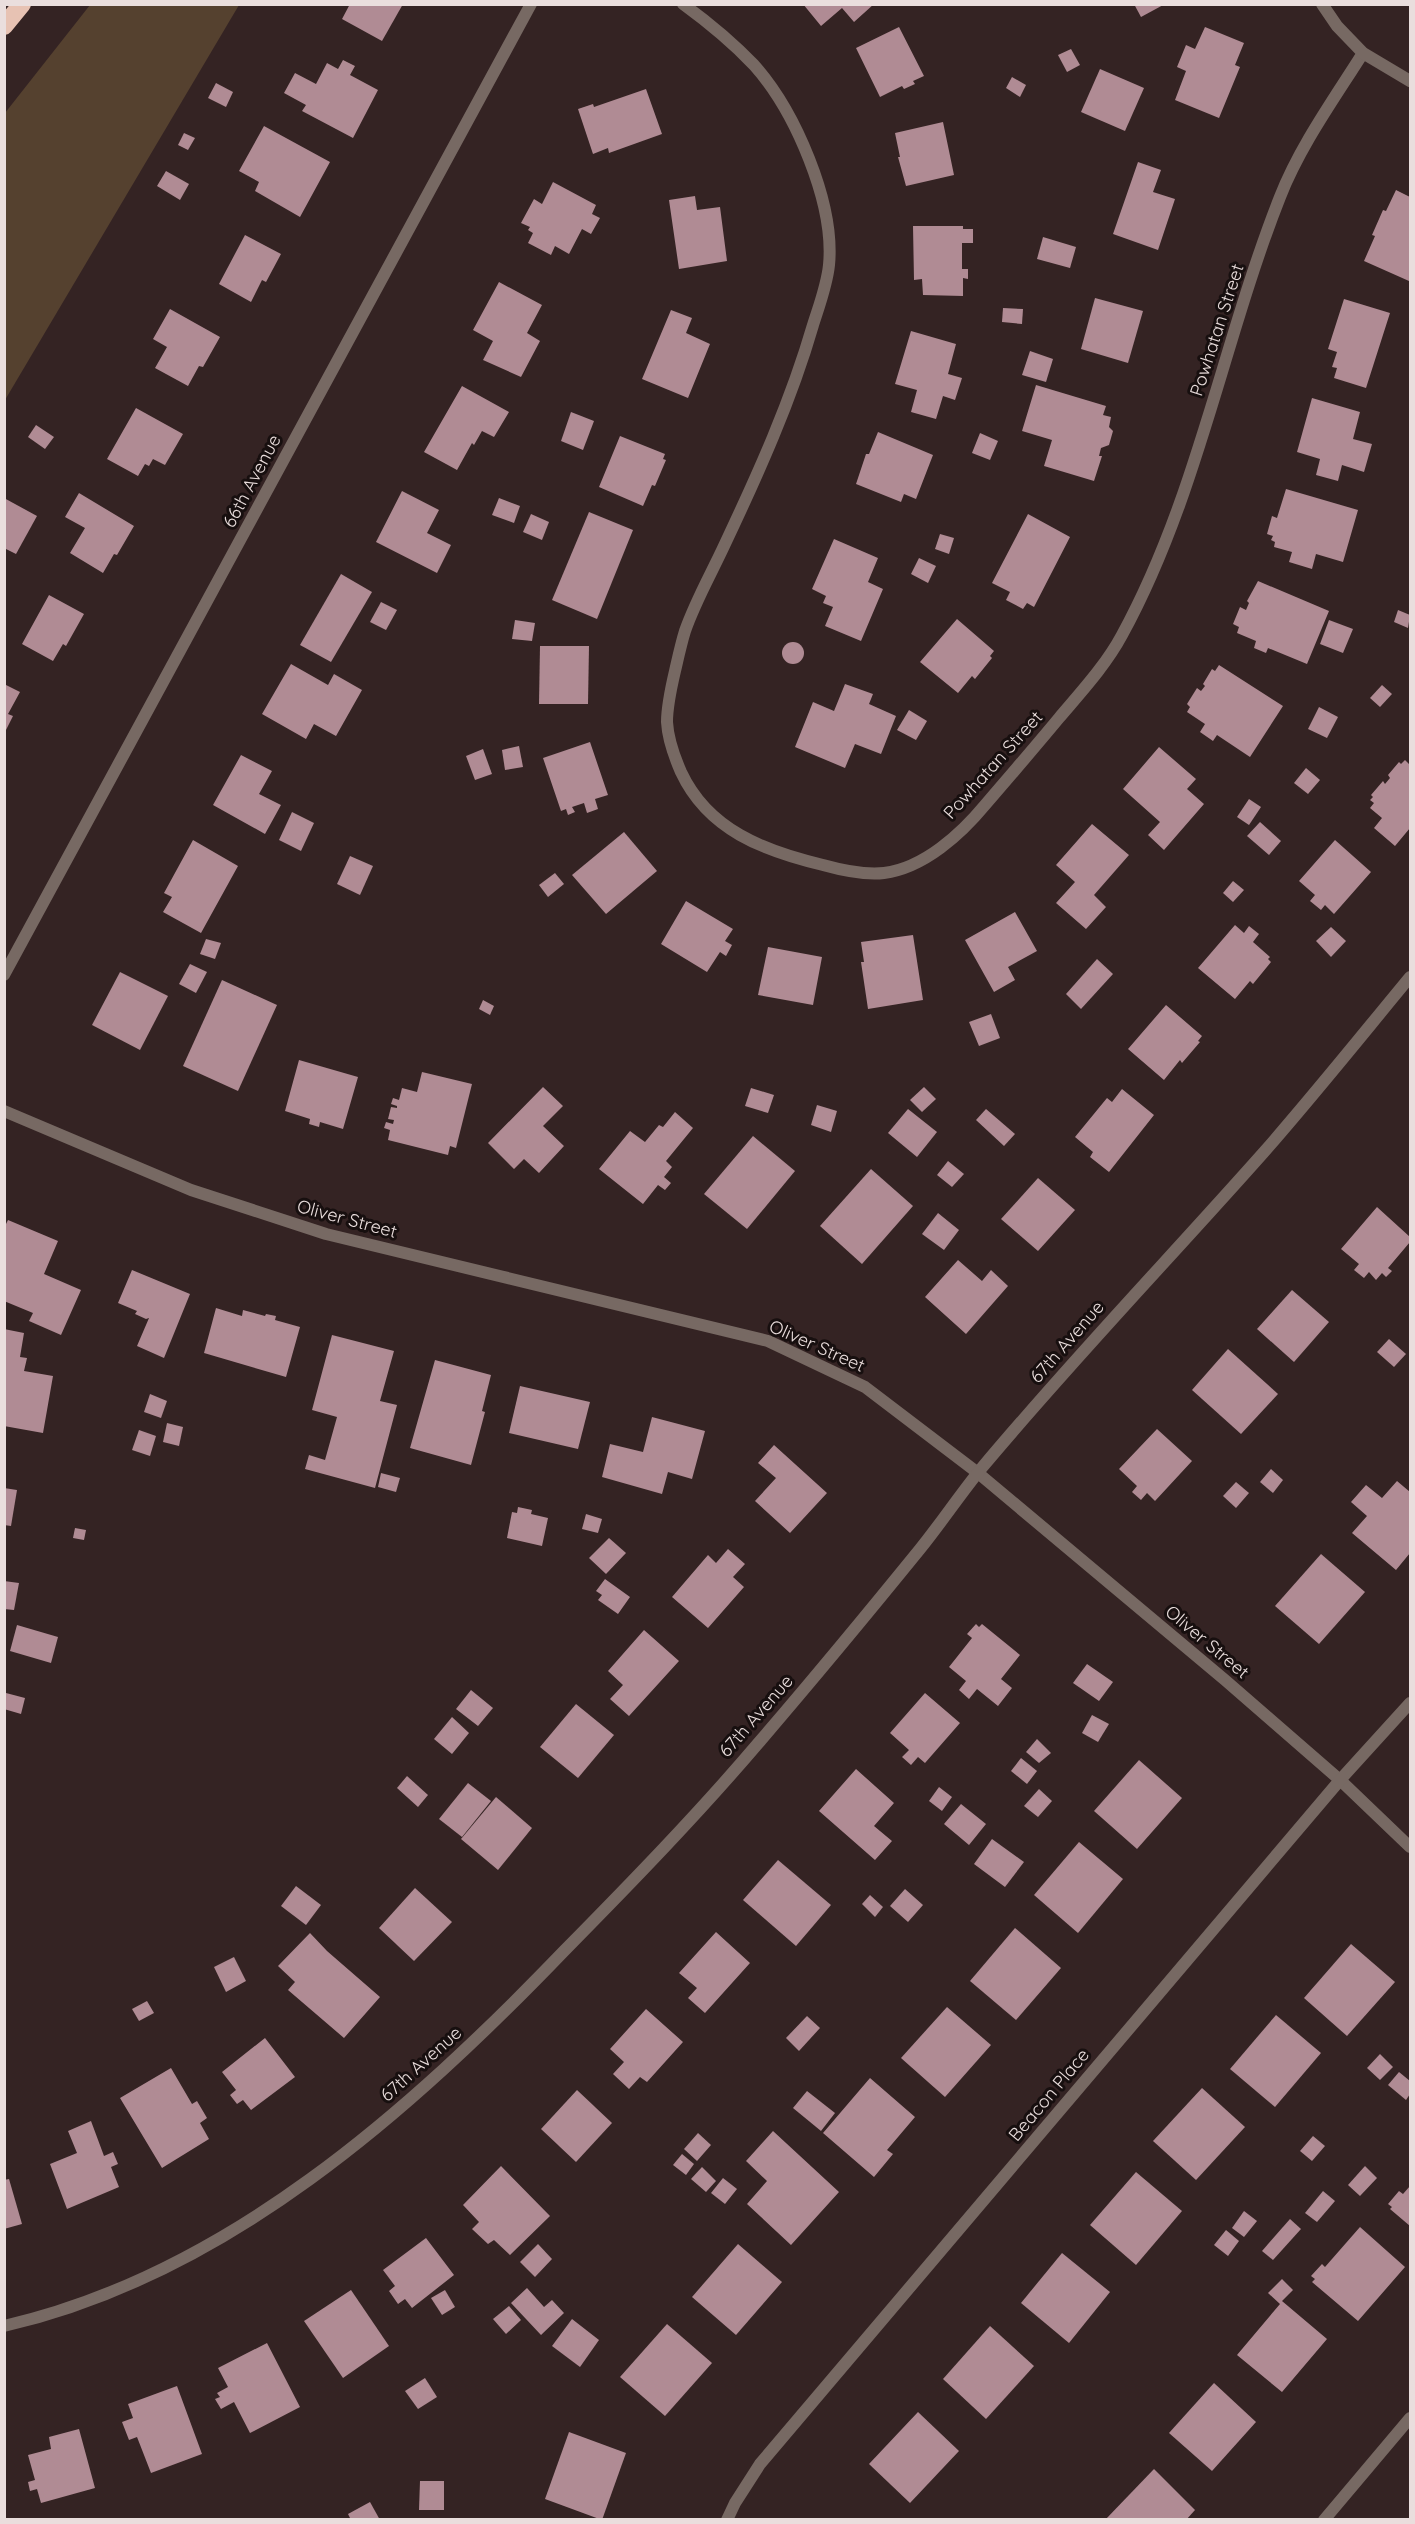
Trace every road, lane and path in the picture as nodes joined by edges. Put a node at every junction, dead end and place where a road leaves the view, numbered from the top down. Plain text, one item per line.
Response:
1 (22, 4) edge
2 (531, 4) edge
3 (683, 4) edge
4 (1322, 4) edge
5 (4, 26) edge
6 (1363, 53) junction
7 (1410, 81) edge
8 (4, 975) edge
9 (1410, 977) edge
10 (4, 1111) edge
11 (978, 1473) junction
12 (1410, 1703) edge
13 (1340, 1780) junction
14 (1410, 1847) edge
15 (4, 2326) edge
16 (1410, 2418) edge
17 (727, 2520) edge
18 (1324, 2520) edge

1 - 5 highway
2 - 8 street, 66th Avenue
3 - 6 street, Powhatan Street
4 - 6 street
6 - 7 street
9 - 11 street, 67th Avenue
10 - 11 street, Oliver Street
11 - 13 street, Oliver Street
11 - 15 street, 67th Avenue
12 - 13 street, Beacon Place
13 - 14 street, Oliver Street
13 - 17 street, Beacon Place
16 - 18 street

